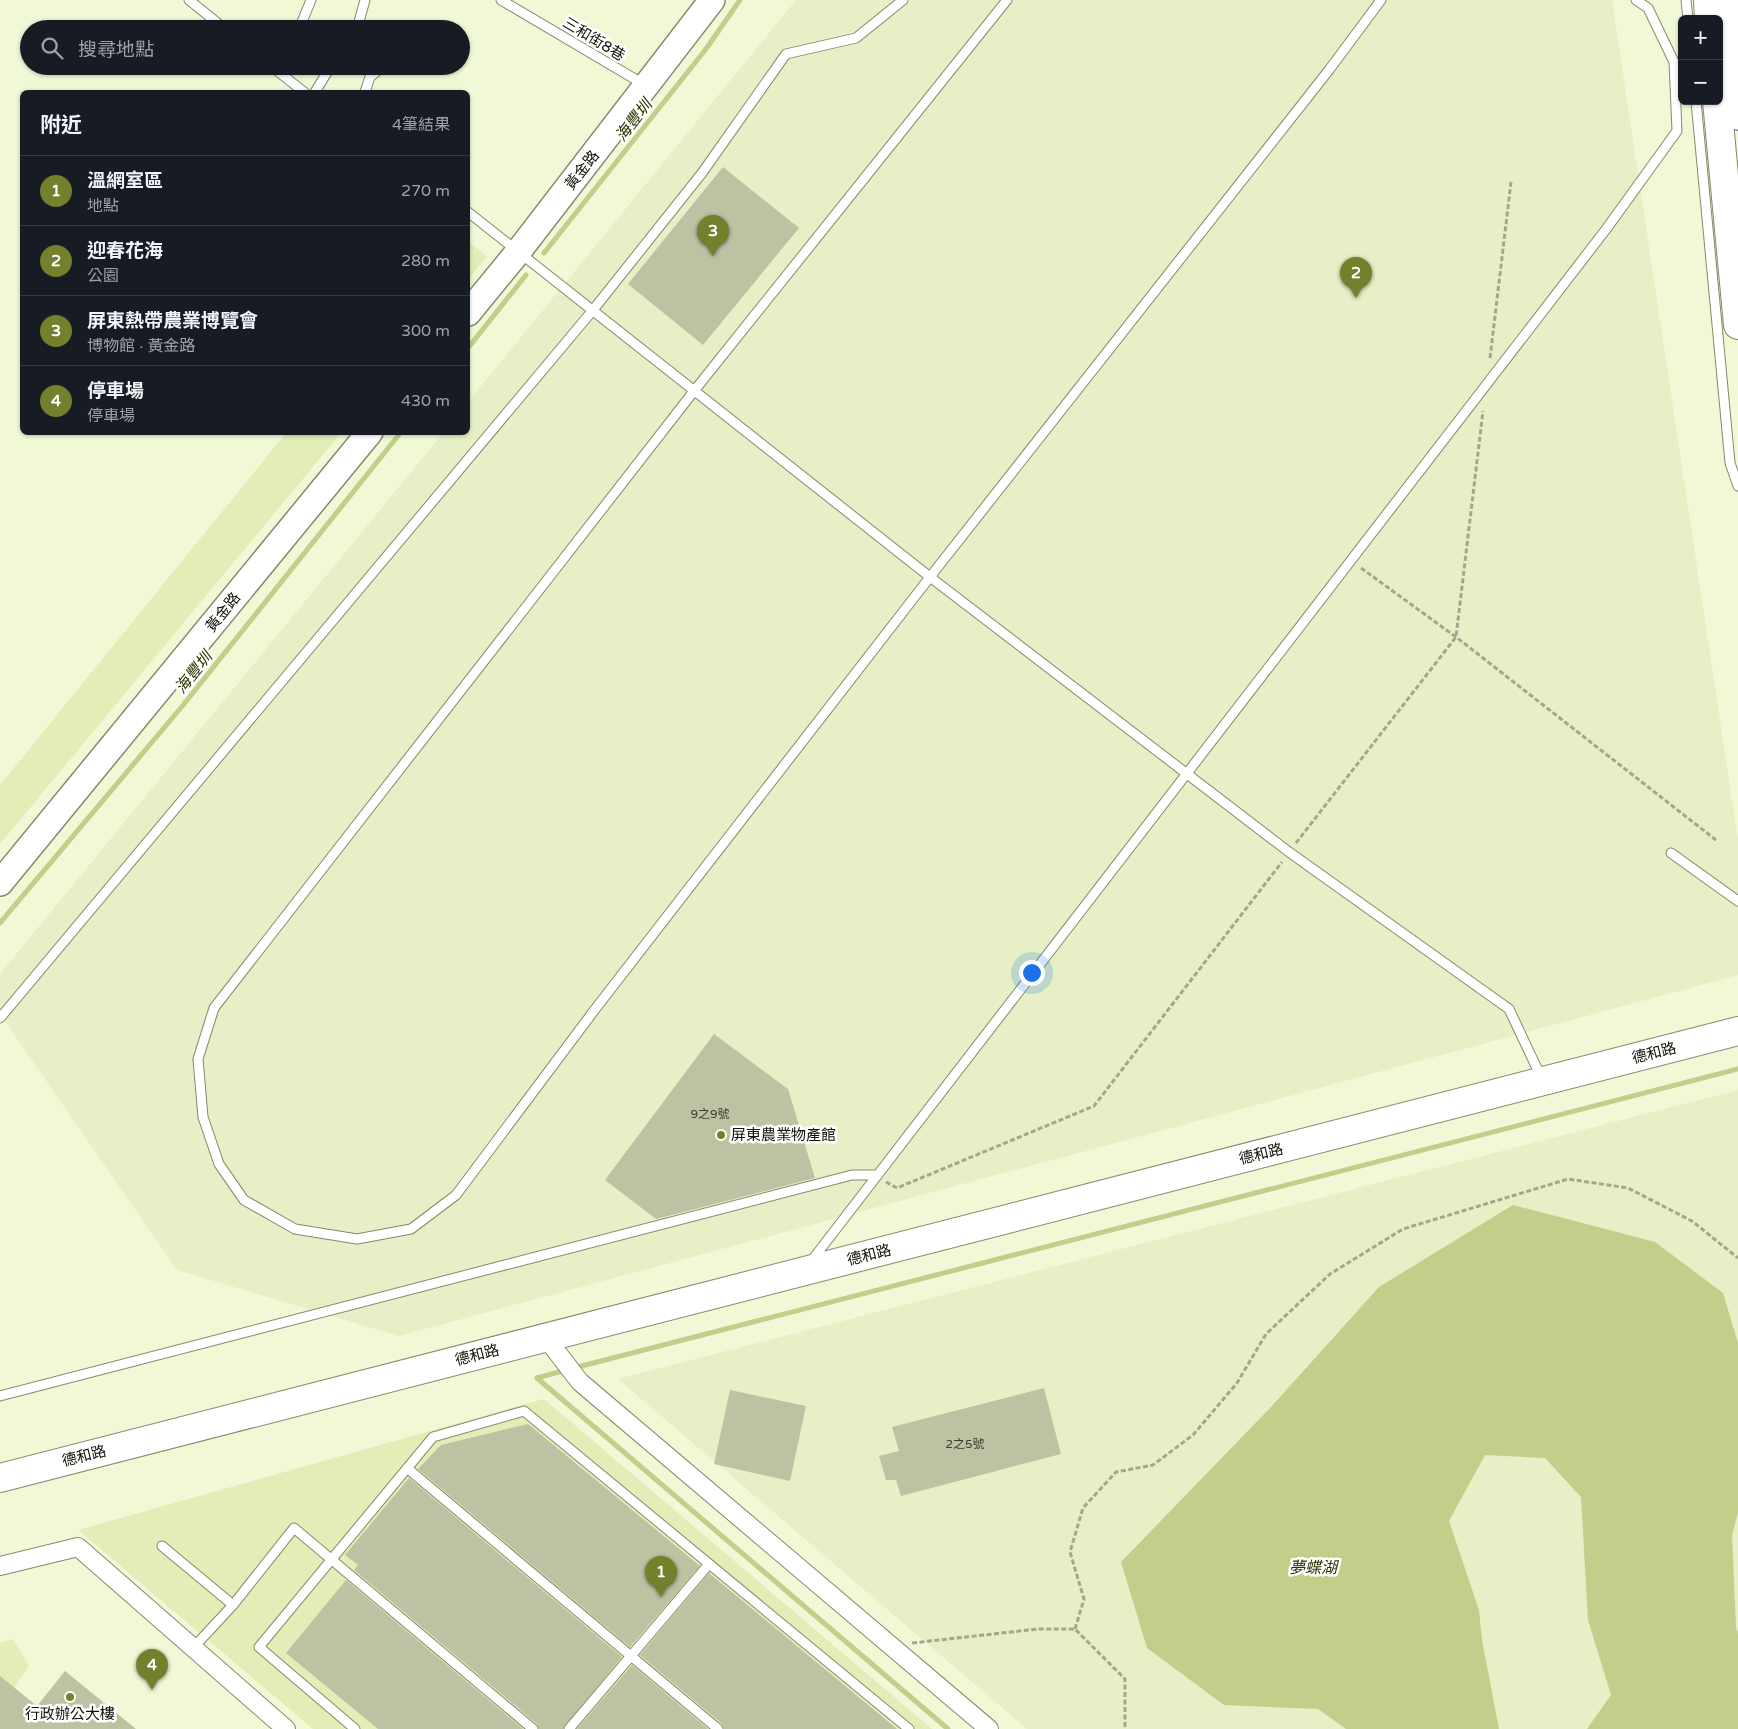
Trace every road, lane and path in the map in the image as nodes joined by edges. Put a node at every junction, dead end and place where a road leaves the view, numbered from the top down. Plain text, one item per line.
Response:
1 (189, 0) edge
2 (311, 0) edge
3 (365, 0) edge
4 (501, 0) edge
5 (712, 0) edge
6 (903, 0) edge
7 (1007, 0) edge
8 (1381, 0) edge
9 (1636, 0) edge
10 (1686, 0) edge
11 (1708, 0) edge
12 (1726, 0) edge
13 (1688, 15) edge
14 (1709, 15) edge
15 (214, 20) edge
16 (303, 20) edge
17 (359, 20) edge
18 (288, 75) edge
19 (325, 75) edge
20 (373, 75) edge
21 (647, 86) junction
22 (302, 90) edge
23 (316, 90) edge
24 (366, 90) edge
25 (1696, 105) edge
26 (1717, 105) edge
27 (1738, 117) edge
28 (1511, 182) dead end
29 (470, 214) edge
30 (518, 252) junction
31 (593, 310) junction
32 (470, 311) edge
33 (1738, 325) edge
34 (1487, 383) junction
35 (694, 391) junction
36 (368, 435) edge
37 (1738, 486) edge
38 (1350, 560) junction
39 (930, 577) junction
40 (1456, 637) junction
41 (1186, 773) junction
42 (1716, 840) dead end
43 (1289, 852) junction
44 (1671, 853) dead end
45 (0, 883) edge
46 (1738, 901) edge
47 (0, 1018) edge
48 (1738, 1031) edge
49 (1543, 1081) junction
50 (876, 1175) junction
51 (1738, 1258) edge
52 (802, 1272) junction
53 (546, 1338) junction
54 (0, 1396) edge
55 (408, 1468) junction
56 (0, 1478) edge
57 (162, 1546) dead end
58 (333, 1560) junction
59 (709, 1564) junction
60 (0, 1566) edge
61 (233, 1605) junction
62 (1075, 1629) junction
63 (890, 1645) junction
64 (192, 1649) junction
65 (630, 1656) junction
66 (286, 1729) edge
67 (355, 1729) edge
68 (532, 1729) edge
69 (569, 1729) edge
70 (718, 1729) edge
71 (909, 1729) edge
72 (989, 1729) edge
73 (1125, 1729) edge

1 - 15 lane
2 - 16 lane
3 - 17 lane
4 - 21 lane, 三和街8巷
5 - 21 street, 黃金路
6 - 31 lane
7 - 35 lane
8 - 39 lane
9 - 34 lane
10 - 13 lane
11 - 14 main road
12 - 27 street
18 - 22 lane
19 - 23 lane
20 - 24 lane
21 - 30 street, 黃金路
25 - 37 lane
26 - 33 main road
28 - 34 path
29 - 30 lane
30 - 31 lane
30 - 32 street, 黃金路
31 - 35 lane
31 - 47 lane
34 - 38 lane
34 - 40 path
35 - 39 lane
35 - 39 lane
36 - 45 street, 黃金路
38 - 40 path
38 - 41 lane
39 - 41 lane
40 - 42 path
40 - 43 path
41 - 43 lane
41 - 50 lane
43 - 49 lane
43 - 50 path
44 - 46 lane
48 - 49 main road, 德和路
49 - 52 main road, 德和路
50 - 52 lane
50 - 54 lane
51 - 62 path
52 - 53 main road, 德和路
53 - 56 main road, 德和路
53 - 63 street
55 - 58 lane
55 - 59 lane
55 - 65 lane
57 - 61 lane
58 - 61 lane
58 - 67 lane
58 - 68 lane
59 - 65 lane
59 - 71 lane
60 - 64 street
61 - 64 lane
62 - 63 path
62 - 73 path
63 - 72 street
64 - 66 street
65 - 69 lane
65 - 70 lane

